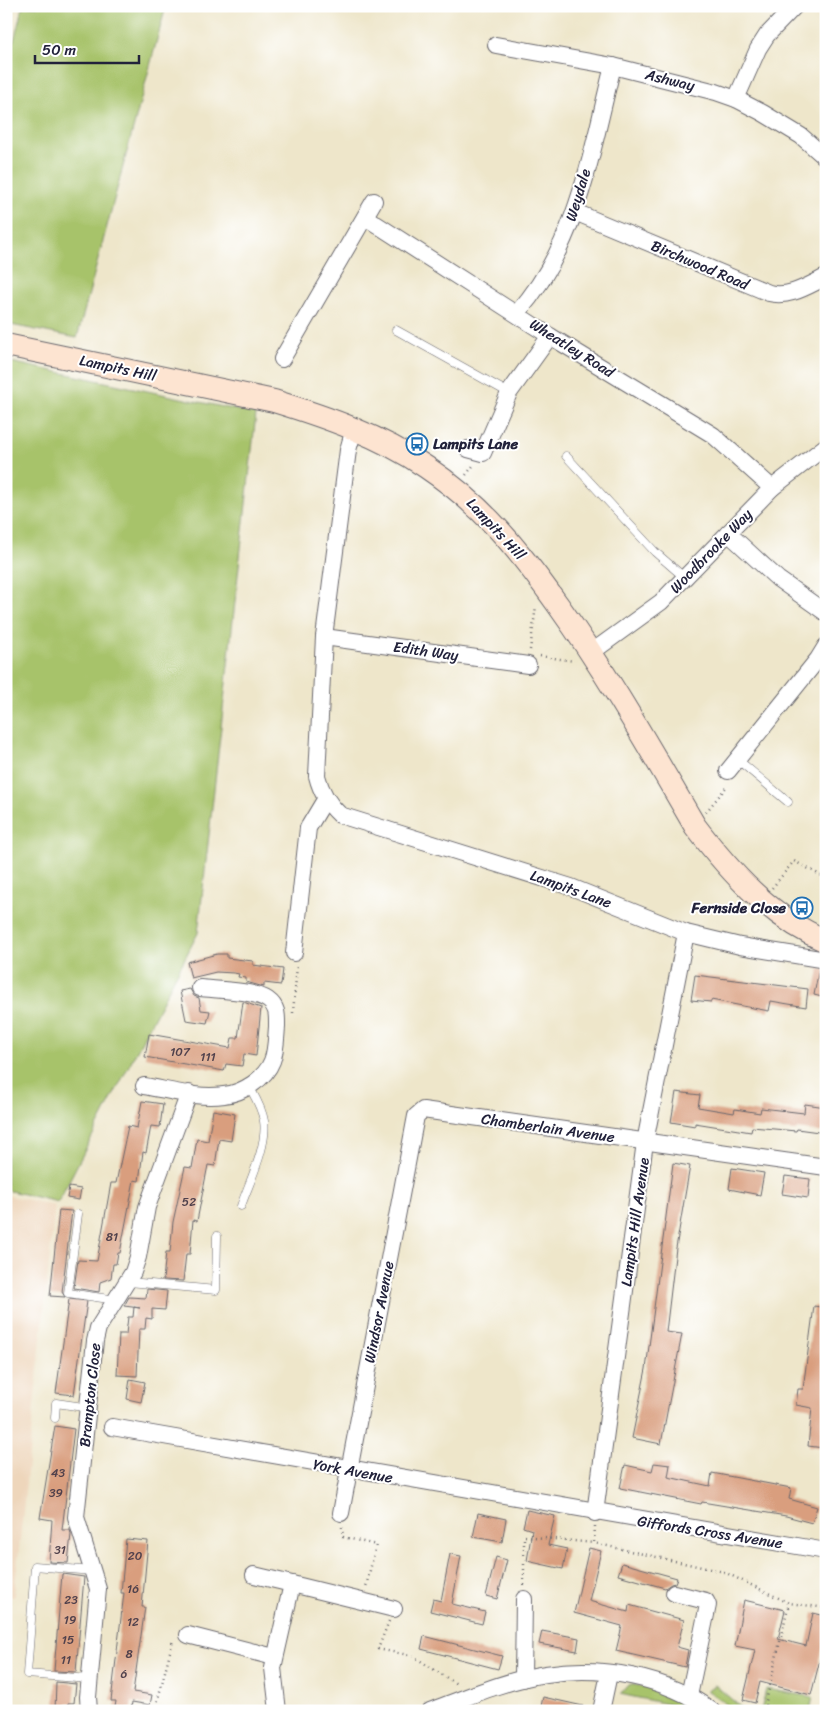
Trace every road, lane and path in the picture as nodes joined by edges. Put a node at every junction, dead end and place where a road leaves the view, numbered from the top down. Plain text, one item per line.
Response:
1 (796, 6) edge
2 (496, 45) dead end
3 (613, 66) junction
4 (736, 99) junction
5 (826, 158) edge
6 (374, 201) dead end
7 (575, 212) junction
8 (365, 217) junction
9 (826, 277) edge
10 (517, 313) junction
11 (396, 330) dead end
12 (550, 336) junction
13 (6, 345) edge
14 (282, 359) dead end
15 (509, 394) junction
16 (354, 430) junction
17 (826, 446) edge
18 (476, 451) joint
19 (566, 456) dead end
20 (456, 488) junction
21 (772, 488) junction
22 (728, 533) junction
23 (686, 578) junction
24 (540, 579) junction
25 (826, 613) edge
26 (324, 637) junction
27 (826, 646) edge
28 (592, 652) junction
29 (528, 665) junction
30 (732, 765) junction
31 (326, 798) junction
32 (788, 802) dead end
33 (695, 826) junction
34 (826, 878) edge
35 (762, 900) junction
36 (686, 933) junction
37 (826, 941) edge
38 (294, 953) joint
39 (826, 960) edge
40 (200, 988) dead end
41 (292, 1014) dead end
42 (144, 1086) dead end
43 (249, 1086) junction
44 (189, 1094) junction
45 (419, 1112) joint
46 (645, 1142) junction
47 (826, 1167) edge
48 (241, 1206) dead end
49 (78, 1214) dead end
50 (217, 1236) dead end
51 (129, 1282) junction
52 (116, 1300) junction
53 (90, 1408) junction
54 (55, 1418) dead end
55 (112, 1428) dead end
56 (349, 1470) junction
57 (341, 1513) joint
58 (595, 1513) junction
59 (594, 1543) junction
60 (826, 1551) edge
61 (94, 1572) junction
62 (254, 1575) dead end
63 (292, 1584) junction
64 (674, 1593) dead end
65 (524, 1599) joint
66 (362, 1601) junction
67 (788, 1603) junction
68 (394, 1608) joint
69 (826, 1608) edge
70 (188, 1635) joint
71 (274, 1657) junction
72 (609, 1674) junction
73 (89, 1679) junction
74 (523, 1679) junction
75 (474, 1695) junction
76 (689, 1696) junction
77 (89, 1711) edge
78 (155, 1711) edge
79 (278, 1711) edge
80 (430, 1711) edge
81 (601, 1711) edge
82 (712, 1711) edge
83 (769, 1711) edge

1 - 4 street
2 - 3 street, Ashway
3 - 4 street, Ashway
3 - 7 street, Weydale
4 - 5 street, Ashway
6 - 8 street
7 - 9 street, Birchwood Road
7 - 10 street, Weydale
8 - 10 street, Wheatley Road
8 - 14 street
10 - 12 street, Wheatley Road
11 - 15 lane
12 - 15 street
12 - 21 street, Wheatley Road
13 - 16 main road, Lampits Hill
15 - 18 street
16 - 20 main road, Lampits Hill
16 - 26 street, Lampits Lane
17 - 21 street, Woodbrooke Way
18 - 20 path
19 - 23 lane
20 - 24 main road, Lampits Hill
21 - 22 street, Woodbrooke Way
22 - 23 street, Woodbrooke Way
22 - 25 street
23 - 28 street, Woodbrooke Way
24 - 28 main road, Lampits Hill
24 - 29 path
26 - 29 street, Edith Way
26 - 31 street, Lampits Lane
27 - 30 street
28 - 29 path
28 - 33 main road, Lampits Hill
30 - 32 lane
30 - 33 path
31 - 36 street, Lampits Lane
31 - 38 street
33 - 35 main road, Lampits Hill
34 - 35 path
35 - 37 main road, Lampits Hill
36 - 39 street, Lampits Lane
36 - 46 street, Lampits Hill Avenue
38 - 41 path
40 - 43 street
42 - 44 street
43 - 44 street
43 - 48 lane
44 - 51 street, Brampton Close
45 - 46 street, Chamberlain Avenue
45 - 56 street, Windsor Avenue
46 - 47 street, Chamberlain Avenue
46 - 58 street, Lampits Hill Avenue
49 - 52 lane
50 - 51 lane
51 - 52 street, Brampton Close
52 - 53 street, Brampton Close
53 - 54 lane
53 - 61 street, Brampton Close
55 - 56 street, York Avenue
56 - 57 street, Windsor Avenue
56 - 58 street, York Avenue
57 - 66 path
58 - 59 path
58 - 60 street, Giffords Cross Avenue
59 - 65 path
59 - 67 path
61 - 73 street, Brampton Close
61 - 73 lane
62 - 63 street
63 - 66 street
63 - 71 street
64 - 76 street
65 - 74 street
66 - 68 street
67 - 69 path
67 - 83 path
68 - 75 path
70 - 71 street
70 - 78 path
71 - 79 street
72 - 74 street
72 - 76 street
72 - 81 street
73 - 77 street, Brampton Close
74 - 75 street
75 - 80 street
76 - 82 street

